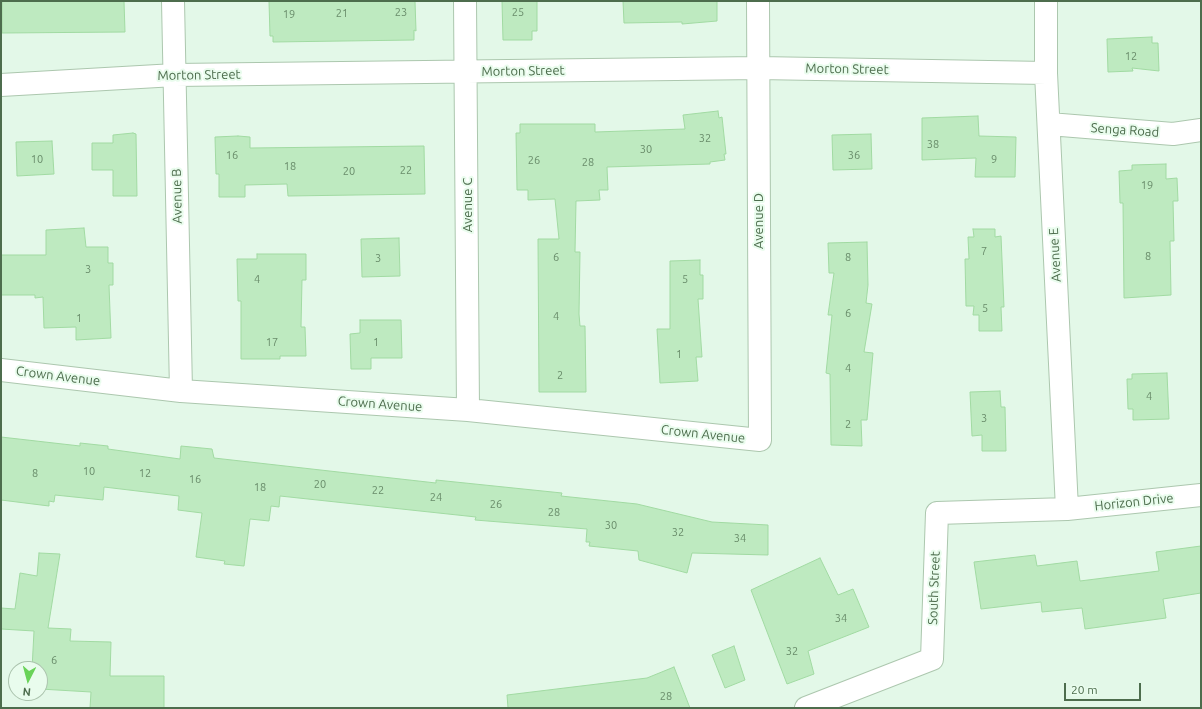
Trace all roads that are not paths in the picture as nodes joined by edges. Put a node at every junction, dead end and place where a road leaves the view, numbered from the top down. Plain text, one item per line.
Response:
1 (173, 1) edge
2 (466, 1) edge
3 (758, 1) edge
4 (1046, 1) edge
5 (759, 68) junction
6 (467, 72) junction
7 (1046, 73) junction
8 (175, 75) junction
9 (1, 85) edge
10 (1049, 124) junction
11 (1201, 130) edge
12 (1, 370) edge
13 (181, 391) junction
14 (468, 410) junction
15 (760, 440) joint
16 (1201, 495) edge
17 (1067, 509) junction
18 (806, 708) edge

1 - 8 street, Avenue B
2 - 6 street, Avenue C
3 - 5 street, Avenue D
4 - 7 street, Avenue E
5 - 6 street, Morton Street
5 - 7 street, Morton Street
5 - 15 street, Avenue D
6 - 8 street, Morton Street
6 - 14 street, Avenue C
7 - 10 street, Avenue E
8 - 9 street, Morton Street
8 - 13 street, Avenue B
10 - 11 street, Senga Road
10 - 17 street, Avenue E
12 - 13 street, Crown Avenue
13 - 14 street, Crown Avenue
14 - 15 street, Crown Avenue
16 - 17 street, Horizon Drive
17 - 18 street, South Street

